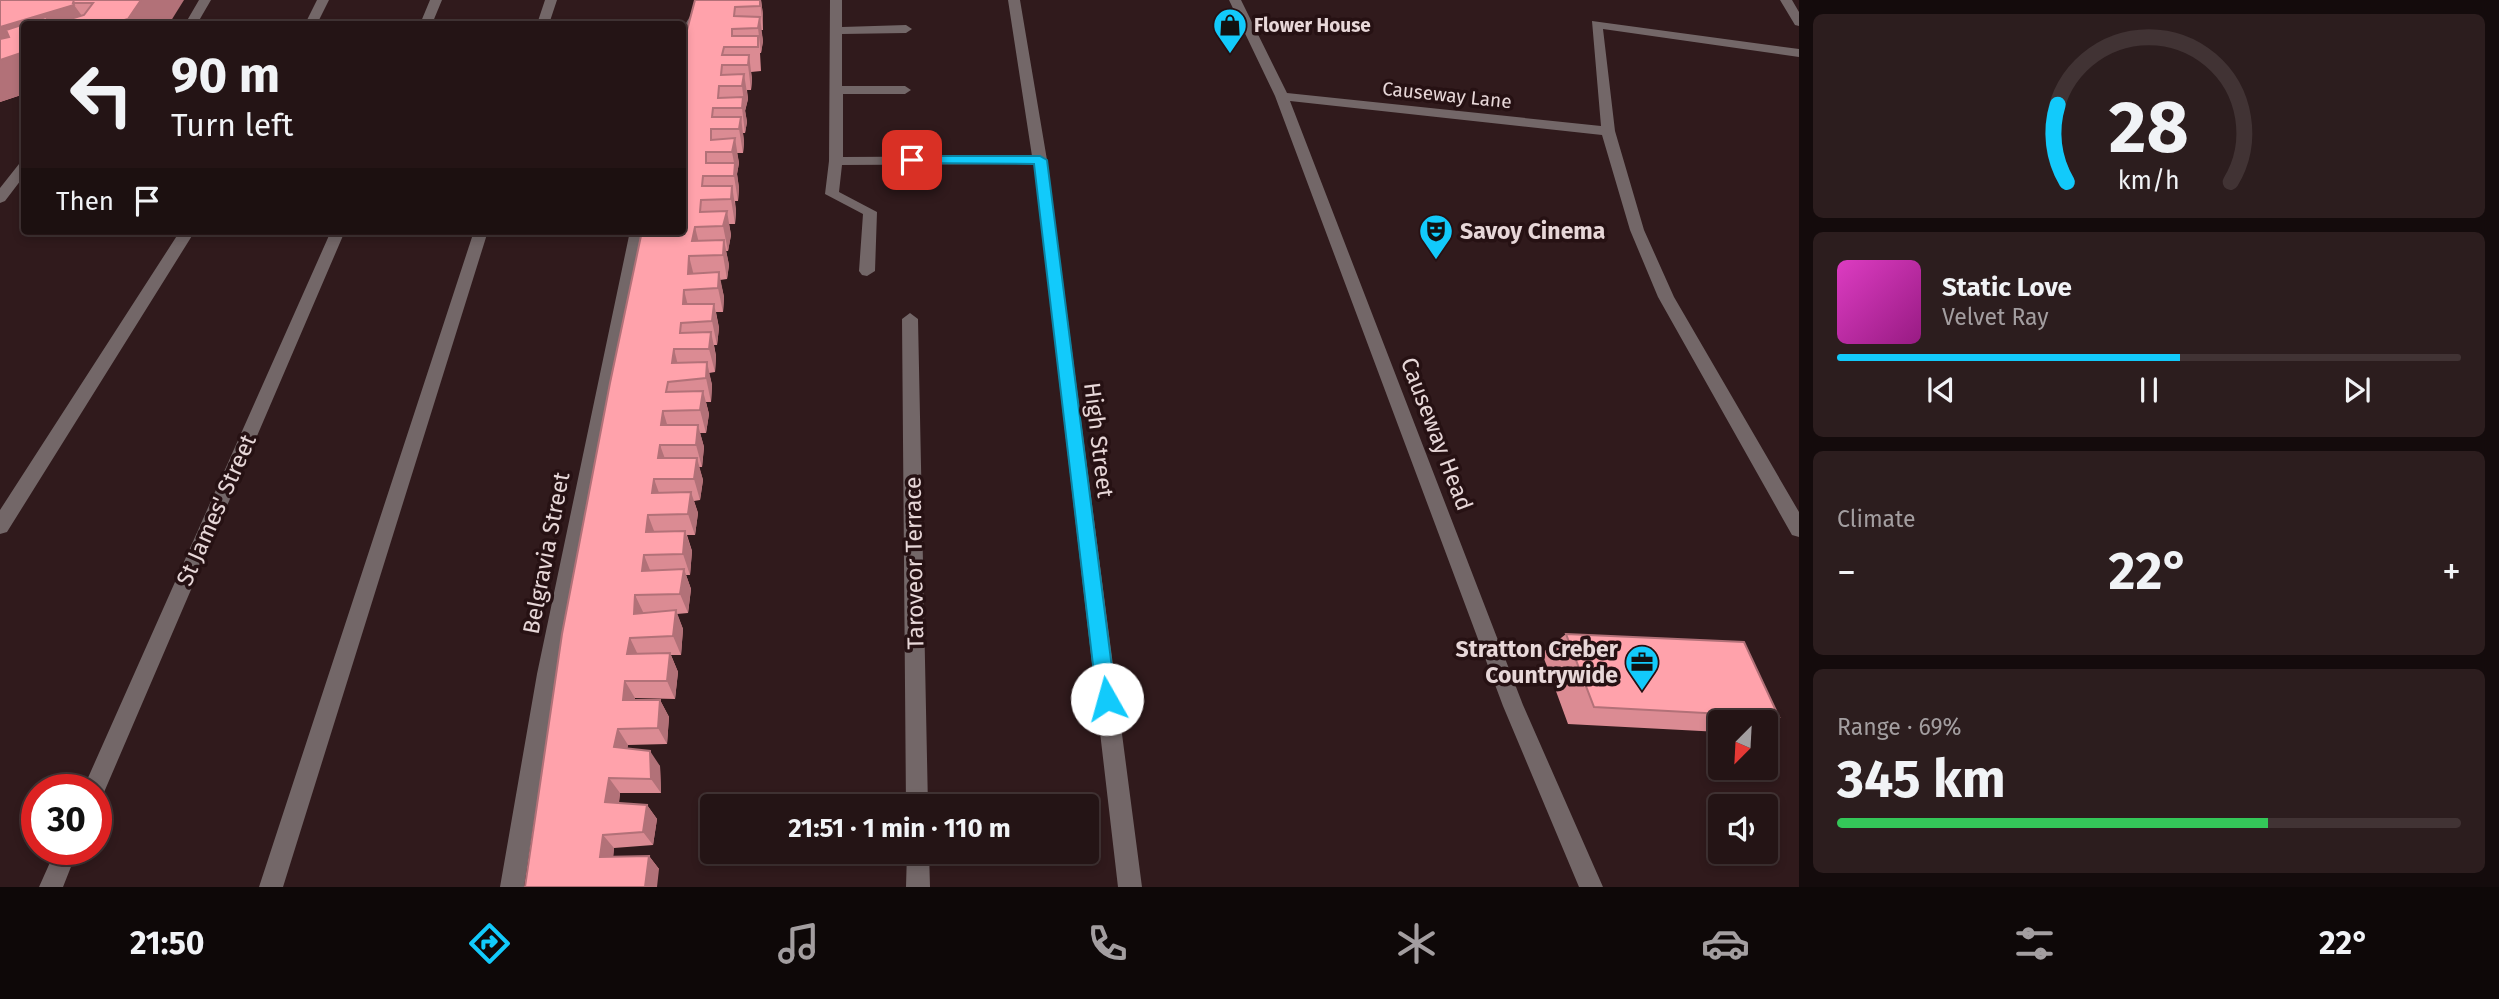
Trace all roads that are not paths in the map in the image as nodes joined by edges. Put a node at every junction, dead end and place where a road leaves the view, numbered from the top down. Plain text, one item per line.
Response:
1 (205, 0) edge
2 (323, 0) edge
3 (436, 0) edge
4 (551, 0) edge
5 (702, 0) edge
6 (836, 0) edge
7 (1014, 0) edge
8 (1235, 0) edge
9 (1786, 0) edge
10 (193, 21) edge
11 (312, 21) edge
12 (427, 21) edge
13 (544, 21) edge
14 (1799, 22) edge
15 (906, 29) dead end
16 (686, 30) edge
17 (836, 31) junction
18 (1799, 53) edge
19 (836, 90) junction
20 (905, 90) dead end
21 (1282, 96) junction
22 (1608, 131) junction
23 (836, 160) junction
24 (1040, 160) junction
25 (21, 171) edge
26 (0, 198) edge
27 (185, 235) edge
28 (336, 235) edge
29 (480, 235) edge
30 (636, 235) edge
31 (867, 271) dead end
32 (910, 318) dead end
33 (0, 526) edge
34 (1799, 529) edge
35 (101, 774) edge
36 (917, 794) edge
37 (918, 864) edge
38 (60, 865) edge
39 (51, 887) edge
40 (271, 887) edge
41 (512, 887) edge
42 (918, 887) edge
43 (1130, 887) edge
44 (1591, 887) edge

1 - 10 street
2 - 11 street
3 - 12 street
4 - 13 street
5 - 16 street
6 - 17 street
7 - 24 street, High Street
8 - 21 street, Causeway Head
9 - 14 street
15 - 17 street
17 - 19 street
18 - 22 street
19 - 20 street
19 - 23 street
21 - 22 street, Causeway Lane
21 - 44 street, Causeway Head
22 - 34 street
23 - 24 street
23 - 31 street
24 - 43 street, High Street
25 - 26 street
27 - 33 street
28 - 35 street, St James' Street
29 - 40 street
30 - 41 street, Belgravia Street
32 - 36 street, Taroveor Terrace
37 - 42 street
38 - 39 street

